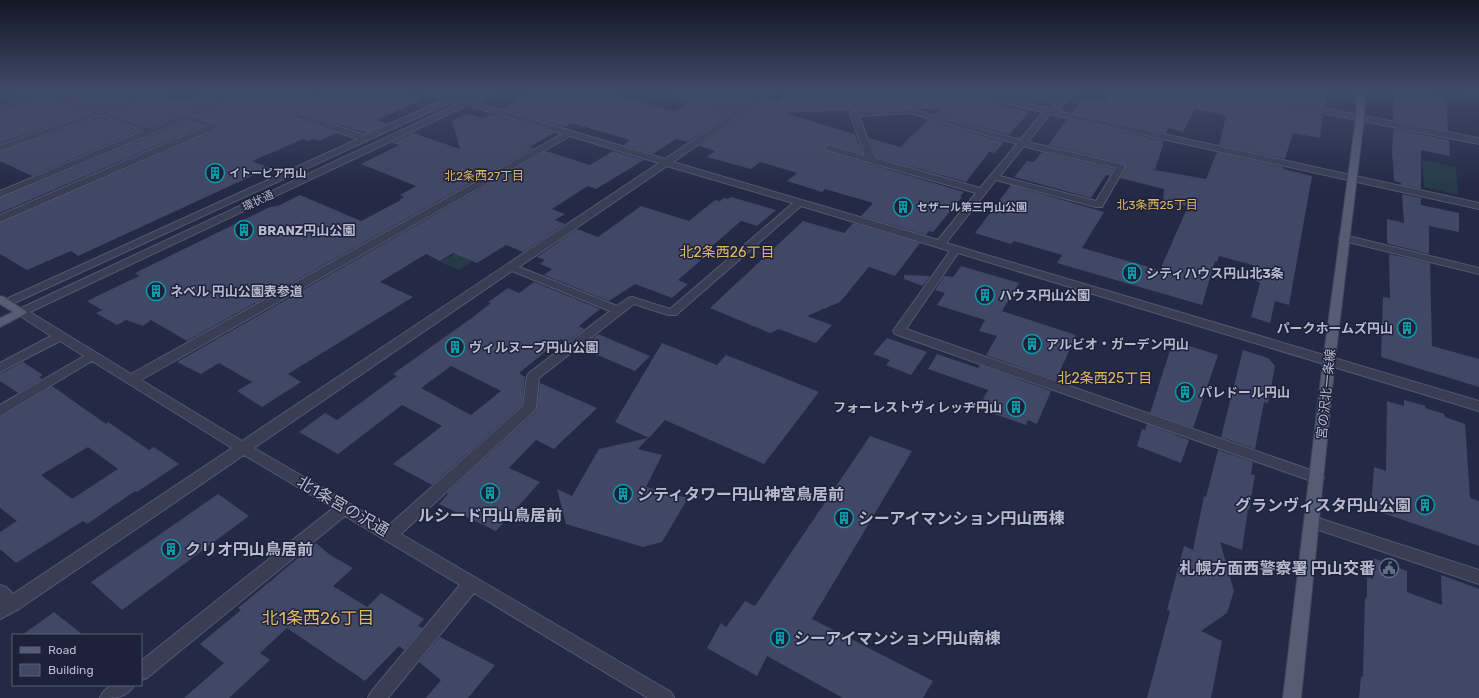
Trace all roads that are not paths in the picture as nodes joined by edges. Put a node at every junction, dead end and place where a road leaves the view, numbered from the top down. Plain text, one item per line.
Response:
1 (73, 123) edge
2 (127, 123) edge
3 (171, 123) edge
4 (203, 123) edge
5 (318, 123) edge
6 (400, 123) edge
7 (426, 123) edge
8 (534, 123) edge
9 (726, 123) edge
10 (857, 123) edge
11 (952, 123) edge
12 (1041, 123) edge
13 (1103, 123) edge
14 (1359, 123) edge
15 (1384, 123) edge
16 (150, 131) junction
17 (569, 133) junction
18 (366, 138) junction
19 (1479, 141) edge
20 (1023, 142) junction
21 (0, 148) edge
22 (829, 148) dead end
23 (871, 159) junction
24 (666, 162) junction
25 (994, 177) junction
26 (1352, 178) junction
27 (983, 192) junction
28 (0, 194) edge
29 (800, 202) junction
30 (1479, 206) edge
31 (0, 219) edge
32 (1344, 238) junction
33 (940, 244) junction
34 (956, 249) junction
35 (511, 267) junction
36 (1479, 271) edge
37 (2, 303) edge
38 (618, 310) junction
39 (21, 312) junction
40 (0, 323) edge
41 (60, 336) junction
42 (92, 356) junction
43 (1329, 361) junction
44 (0, 368) edge
45 (132, 379) junction
46 (1479, 406) edge
47 (0, 411) edge
48 (243, 448) junction
49 (1317, 478) junction
50 (346, 508) junction
51 (1312, 522) junction
52 (390, 534) junction
53 (1479, 577) edge
54 (472, 583) junction
55 (0, 592) edge
56 (6, 608) edge
57 (142, 671) edge
58 (124, 686) edge
59 (109, 698) edge
60 (377, 698) edge
61 (665, 698) edge
62 (1292, 698) edge

1 - 21 street
2 - 16 street
3 - 16 street
4 - 31 street
5 - 18 street
6 - 18 street, 環状通
7 - 39 street, 環状通
8 - 17 street
9 - 24 street
10 - 23 street
11 - 20 street
12 - 20 street
13 - 26 street
14 - 26 main road, 宮の沢北一条線
15 - 19 street
16 - 28 street
17 - 24 street
17 - 45 street
18 - 37 street, 環状通
20 - 25 street
20 - 25 street
22 - 23 street
23 - 27 street
24 - 29 street
24 - 35 street
25 - 27 street
26 - 30 street
26 - 32 main road, 宮の沢北一条線
27 - 33 street
29 - 33 street
29 - 38 street
32 - 36 street
32 - 43 main road, 宮の沢北一条線
33 - 34 street
34 - 43 street
34 - 49 street
35 - 38 street
35 - 48 street
37 - 39 main road
38 - 52 street
39 - 40 main road
39 - 41 street, 北1条宮の沢通
41 - 42 street, 北1条宮の沢通
41 - 44 street
42 - 45 street, 北1条宮の沢通
42 - 47 street
43 - 46 street
43 - 49 main road, 宮の沢北一条線
45 - 48 street, 北1条宮の沢通
48 - 50 street, 北1条宮の沢通
48 - 56 street
49 - 51 main road, 宮の沢北一条線
50 - 52 street, 北1条宮の沢通
50 - 57 street
51 - 53 street
51 - 62 main road, 宮の沢北一条線
52 - 54 street, 北1条宮の沢通
54 - 60 street
54 - 61 street, 北1条宮の沢通
55 - 56 street
58 - 59 street

